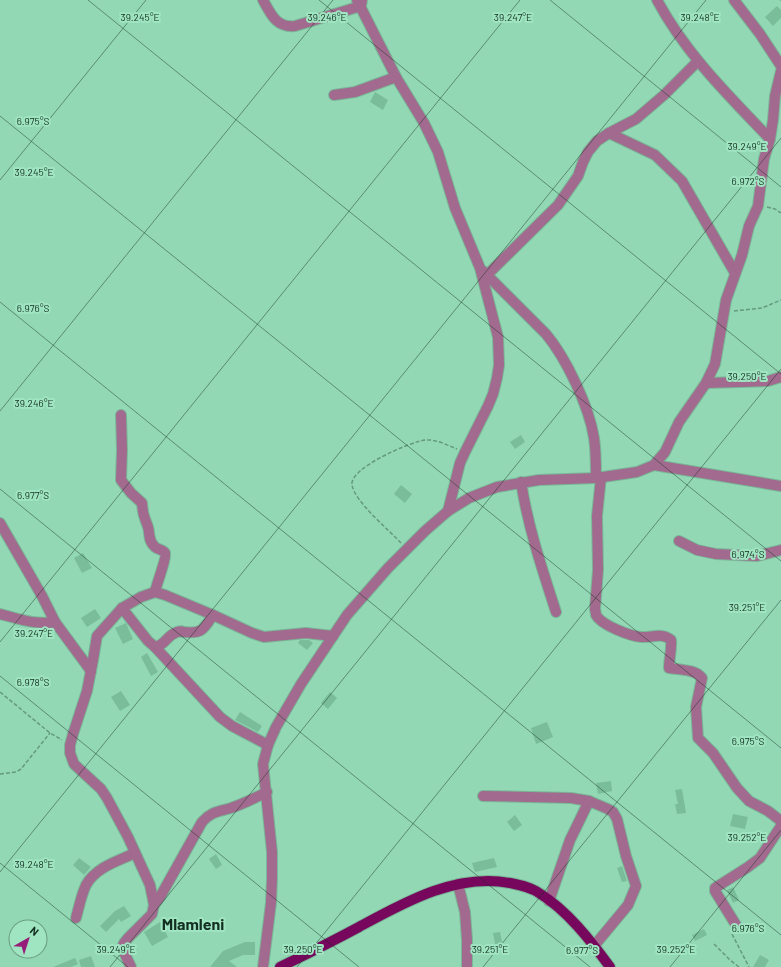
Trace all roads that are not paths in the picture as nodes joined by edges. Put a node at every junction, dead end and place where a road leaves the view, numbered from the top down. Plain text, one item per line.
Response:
1 (263, 0) edge
2 (657, 0) edge
3 (734, 0) edge
4 (360, 2) edge
5 (698, 61) junction
6 (781, 66) edge
7 (781, 71) edge
8 (396, 76) junction
9 (334, 95) dead end
10 (609, 133) junction
11 (770, 139) junction
12 (483, 272) junction
13 (735, 273) junction
14 (781, 377) edge
15 (706, 383) junction
16 (121, 415) dead end
17 (654, 465) junction
18 (599, 478) junction
19 (521, 482) junction
20 (781, 486) edge
21 (448, 511) junction
22 (0, 523) edge
23 (680, 541) dead end
24 (781, 550) edge
25 (155, 592) junction
26 (122, 608) junction
27 (556, 612) dead end
28 (0, 614) edge
29 (213, 615) junction
30 (55, 622) junction
31 (333, 636) junction
32 (155, 647) junction
33 (91, 671) junction
34 (268, 745) junction
35 (267, 792) junction
36 (483, 796) dead end
37 (589, 800) junction
38 (781, 821) edge
39 (781, 826) edge
40 (135, 853) junction
41 (458, 884) junction
42 (549, 900) junction
43 (154, 905) junction
44 (76, 918) dead end
45 (733, 928) road end
46 (594, 946) junction
47 (468, 966) edge
48 (131, 967) edge
49 (263, 967) edge
50 (280, 967) edge
51 (610, 967) edge

1 - 4 street
2 - 5 street
3 - 6 street
4 - 8 street
5 - 10 street
5 - 11 street
7 - 11 street
8 - 9 street
8 - 12 street
10 - 12 street
10 - 13 street
11 - 13 street
12 - 18 street
12 - 21 street
13 - 15 street
14 - 15 street
15 - 17 street
16 - 25 street
17 - 18 street
17 - 20 street
18 - 19 street
18 - 38 street
19 - 21 street
19 - 27 street
21 - 31 street
22 - 30 street
23 - 24 street
25 - 26 street
25 - 29 street
26 - 32 street
26 - 33 street
28 - 30 street
29 - 31 street
29 - 32 street
30 - 33 street
31 - 34 street
32 - 34 street
33 - 40 street
34 - 35 street
35 - 43 street
35 - 49 street
36 - 37 street
37 - 42 street
37 - 46 street
39 - 45 street
40 - 43 street
40 - 44 street
41 - 42 main road
41 - 47 street
41 - 50 main road
42 - 46 main road
43 - 48 street
46 - 51 main road

